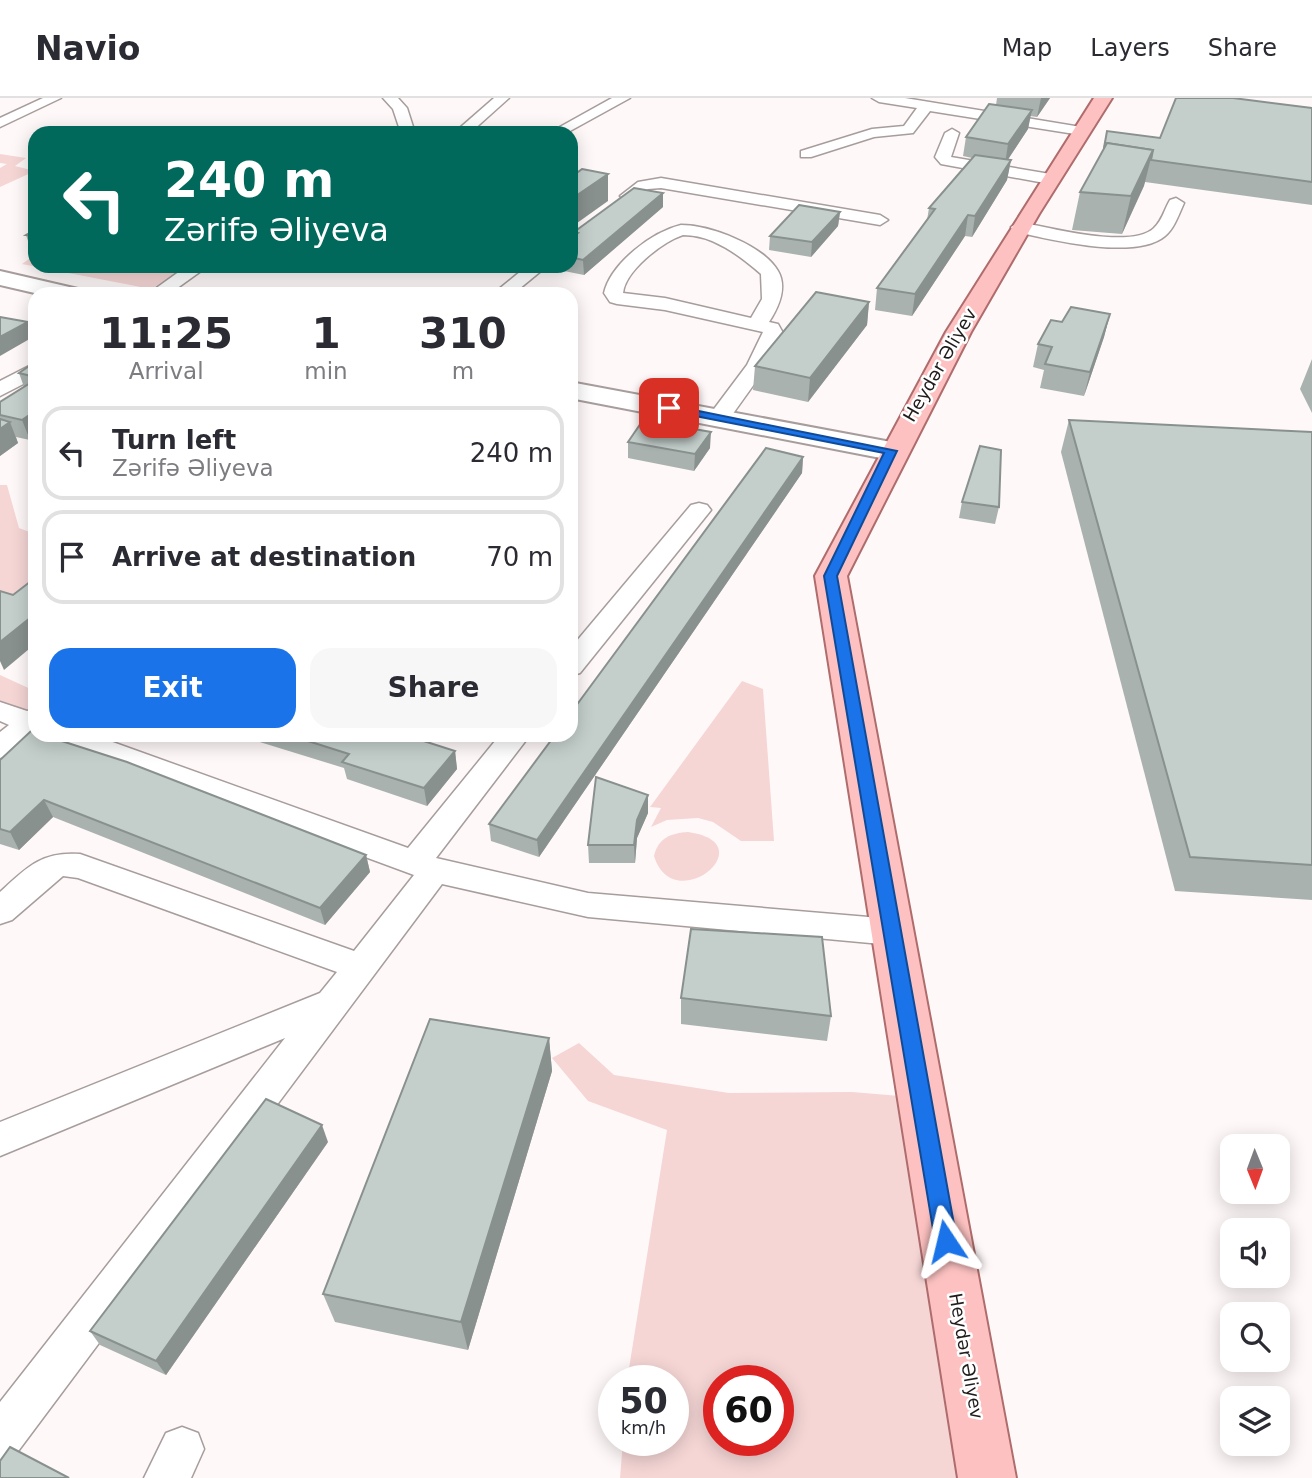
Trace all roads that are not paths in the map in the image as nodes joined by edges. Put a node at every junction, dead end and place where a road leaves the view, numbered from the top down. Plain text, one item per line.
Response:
1 (54, 98) edge
2 (390, 98) edge
3 (502, 98) edge
4 (623, 98) edge
5 (879, 98) edge
6 (1103, 98) edge
7 (926, 106) junction
8 (0, 123) edge
9 (406, 126) edge
10 (469, 126) edge
11 (569, 126) edge
12 (1081, 131) junction
13 (952, 133) dead end
14 (806, 154) dead end
15 (1050, 179) junction
16 (605, 192) edge
17 (1176, 203) dead end
18 (880, 220) dead end
19 (1019, 228) junction
20 (188, 273) edge
21 (529, 273) edge
22 (0, 278) edge
23 (39, 287) edge
24 (168, 287) edge
25 (511, 287) edge
26 (757, 323) junction
27 (28, 373) edge
28 (0, 390) edge
29 (578, 391) edge
30 (719, 417) junction
31 (891, 451) junction
32 (699, 510) dead end
33 (578, 657) edge
34 (0, 712) edge
35 (28, 720) edge
36 (28, 726) edge
37 (83, 742) edge
38 (511, 742) edge
39 (0, 748) edge
40 (424, 867) junction
41 (0, 911) edge
42 (892, 932) junction
43 (361, 967) junction
44 (334, 1003) junction
45 (0, 1139) edge
46 (0, 1437) edge
47 (988, 1478) edge

1 - 8 street
2 - 9 street
3 - 10 street
4 - 11 street
5 - 7 street
6 - 12 main road, Heydər Əliyev
7 - 12 street
7 - 14 street
12 - 15 main road, Heydər Əliyev
13 - 15 street
15 - 19 main road, Heydər Əliyev
16 - 18 street
17 - 19 street
19 - 31 main road, Heydər Əliyev
20 - 24 street
21 - 25 street
22 - 23 street
26 - 26 street
26 - 30 street
27 - 28 street
29 - 30 street
30 - 31 street
31 - 42 main road, Heydər Əliyev
32 - 33 street
34 - 35 street
36 - 39 street
37 - 40 street
38 - 40 street
40 - 42 street
40 - 43 street
41 - 43 street
42 - 47 main road, Heydər Əliyev
43 - 44 street
44 - 45 street
44 - 46 street

